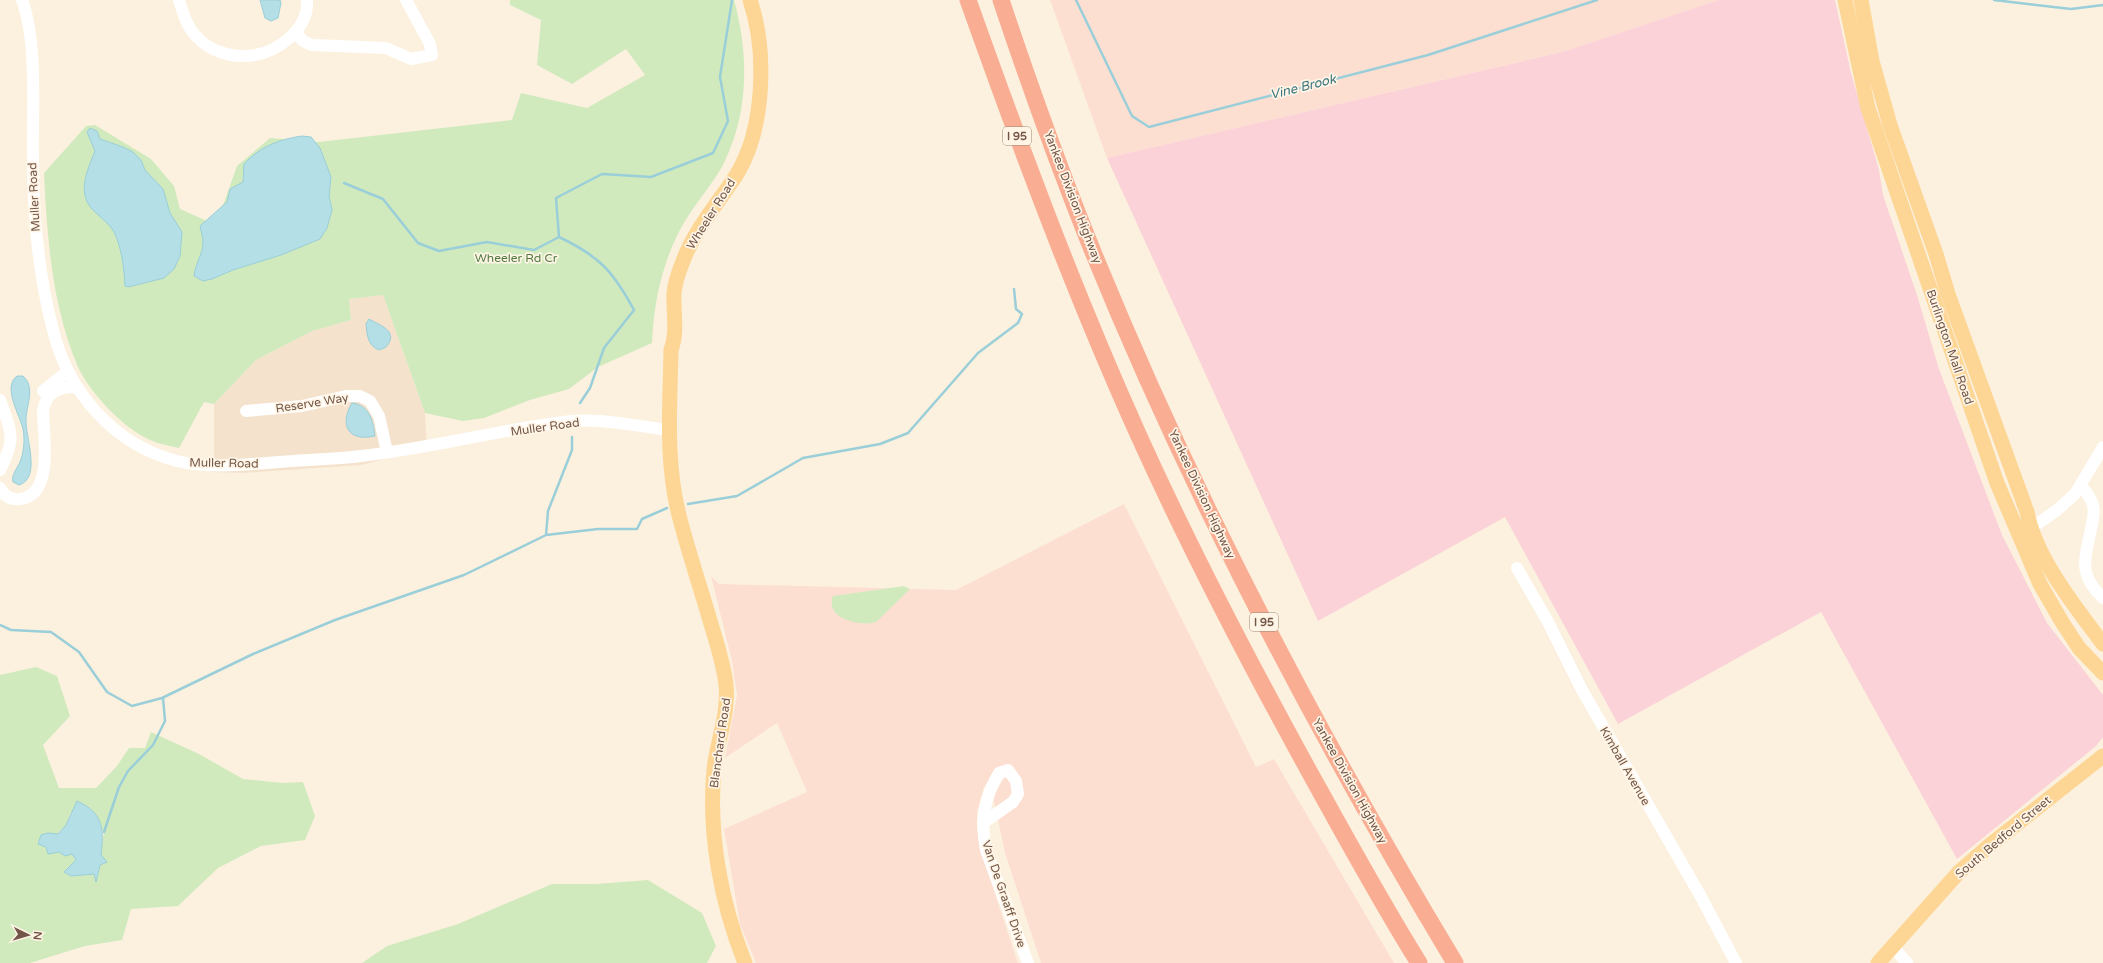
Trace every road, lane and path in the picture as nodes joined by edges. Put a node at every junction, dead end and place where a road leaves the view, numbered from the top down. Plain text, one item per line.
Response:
1 (22, 0) edge
2 (179, 0) edge
3 (306, 0) edge
4 (406, 0) edge
5 (750, 0) edge
6 (968, 0) edge
7 (1001, 0) edge
8 (1845, 0) edge
9 (1861, 0) edge
10 (295, 32) junction
11 (67, 372) junction
12 (76, 387) junction
13 (0, 400) edge
14 (246, 411) dead end
15 (670, 430) junction
16 (44, 443) junction
17 (2103, 447) edge
18 (387, 452) junction
19 (0, 470) edge
20 (2080, 485) junction
21 (0, 488) edge
22 (2024, 532) junction
23 (1517, 568) dead end
24 (2103, 598) edge
25 (2103, 644) edge
26 (2098, 669) edge
27 (2103, 684) edge
28 (2102, 756) edge
29 (983, 824) dead end
30 (1892, 947) junction
31 (1880, 962) edge
32 (745, 963) edge
33 (1028, 963) edge
34 (1419, 963) edge
35 (1455, 963) edge
36 (1736, 963) edge
37 (1907, 963) edge

1 - 11 street, Muller Road
2 - 10 street
3 - 10 street
4 - 10 street
5 - 15 main road, Wheeler Road
6 - 34 highway, I 95
7 - 35 highway, Yankee Division Highway / I 95
8 - 22 main road, Burlington Mall Road
9 - 22 main road, Burlington Mall Road
11 - 12 street, Muller Road
11 - 16 street
12 - 16 street
12 - 18 street, Muller Road
13 - 19 street
14 - 18 street, Reserve Way
15 - 18 street, Muller Road
15 - 32 main road, Blanchard Road
16 - 21 street
17 - 20 street
20 - 22 street
20 - 24 street
22 - 25 main road, Burlington Mall Road
22 - 26 main road, Burlington Mall Road
23 - 36 street, Kimball Avenue
26 - 27 main road, Burlington Mall Road
28 - 30 main road, South Bedford Street
29 - 33 street, Van De Graaff Drive
30 - 31 main road, South Bedford Street
30 - 37 street

